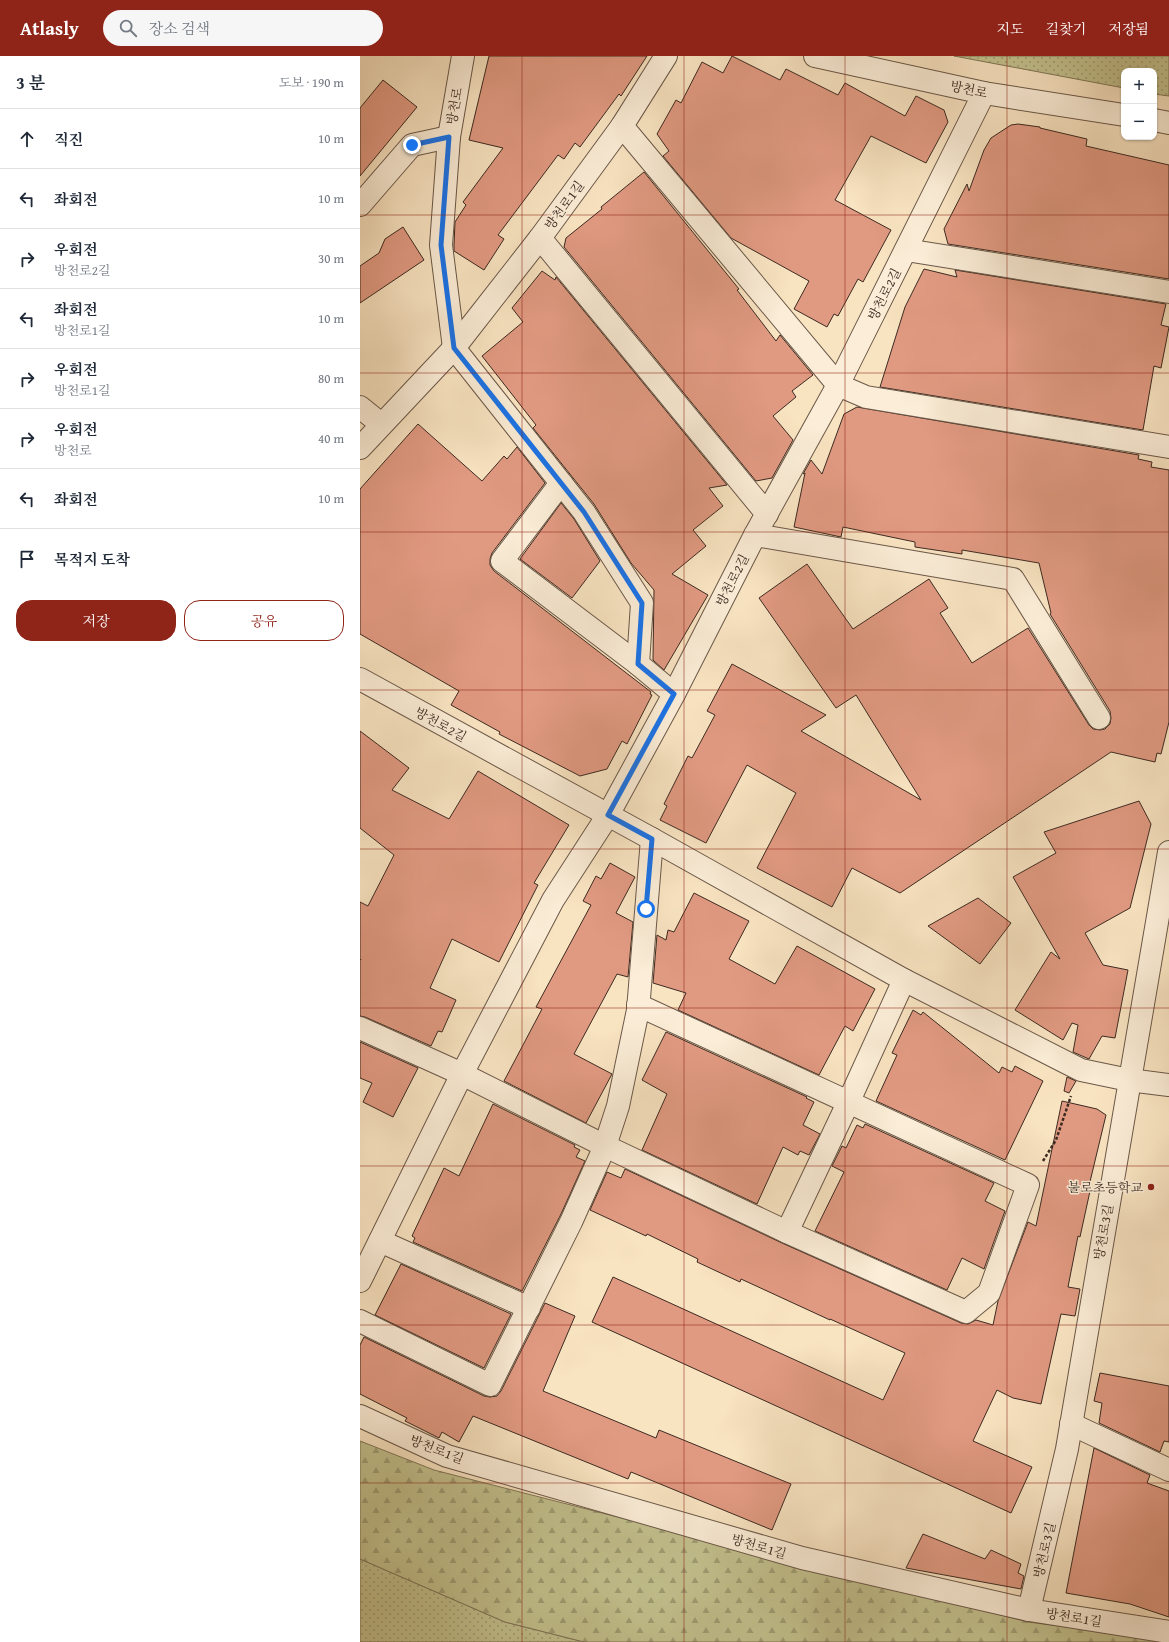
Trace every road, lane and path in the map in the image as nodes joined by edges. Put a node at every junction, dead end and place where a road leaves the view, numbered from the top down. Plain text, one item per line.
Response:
1 (463, 56) edge
2 (666, 56) edge
3 (815, 56) edge
4 (984, 92) junction
5 (1121, 115) edge
6 (1157, 121) edge
7 (1169, 123) edge
8 (622, 126) junction
9 (449, 137) junction
10 (360, 205) edge
11 (540, 238) junction
12 (906, 250) junction
13 (1169, 292) edge
14 (454, 348) junction
15 (838, 385) junction
16 (360, 406) edge
17 (381, 424) junction
18 (1169, 447) edge
19 (360, 448) edge
20 (562, 484) junction
21 (767, 514) junction
22 (755, 535) junction
23 (638, 664) junction
24 (360, 679) edge
25 (674, 694) junction
26 (1099, 718) dead end
27 (608, 815) junction
28 (652, 839) junction
29 (1169, 852) edge
30 (904, 980) junction
31 (638, 1006) junction
32 (360, 1028) edge
33 (1081, 1070) junction
34 (462, 1074) junction
35 (1130, 1080) junction
36 (1169, 1085) edge
37 (848, 1103) junction
38 (605, 1146) junction
39 (1028, 1185) junction
40 (787, 1232) junction
41 (380, 1241) junction
42 (360, 1282) edge
43 (529, 1308) junction
44 (360, 1321) edge
45 (360, 1416) edge
46 (1071, 1424) junction
47 (1169, 1470) edge
48 (1029, 1610) junction
49 (1169, 1632) edge

1 - 9 street, 방천로
2 - 8 street, 방천로1길
3 - 4 street, 방천로
4 - 5 street, 방천로
4 - 12 street, 방천로2길
6 - 7 street
8 - 11 street, 방천로1길
8 - 15 street
9 - 10 street
9 - 14 street, 방천로
11 - 14 street, 방천로1길
11 - 21 street
12 - 13 street
12 - 15 street, 방천로2길
14 - 17 street, 방천로1길
14 - 20 street
15 - 18 street
15 - 21 street, 방천로2길
16 - 17 street
17 - 19 street, 방천로1길
20 - 23 street
20 - 23 street
21 - 22 street, 방천로2길
22 - 25 street, 방천로2길
22 - 26 street
23 - 25 street
24 - 27 street, 방천로2길
25 - 27 street, 방천로2길
27 - 28 street
27 - 34 street
28 - 30 street
28 - 31 street
29 - 35 street, 방천로3길
30 - 33 street
30 - 37 street
31 - 37 street
31 - 38 street
32 - 34 street
33 - 35 street
33 - 39 path
34 - 38 street
34 - 41 street
35 - 36 street
35 - 46 street, 방천로3길
37 - 39 street
37 - 40 street
38 - 40 street
38 - 43 street
39 - 40 street
41 - 42 street
41 - 43 street
43 - 44 street
45 - 48 street, 방천로1길
46 - 47 street
46 - 48 street, 방천로3길
48 - 49 street, 방천로1길

